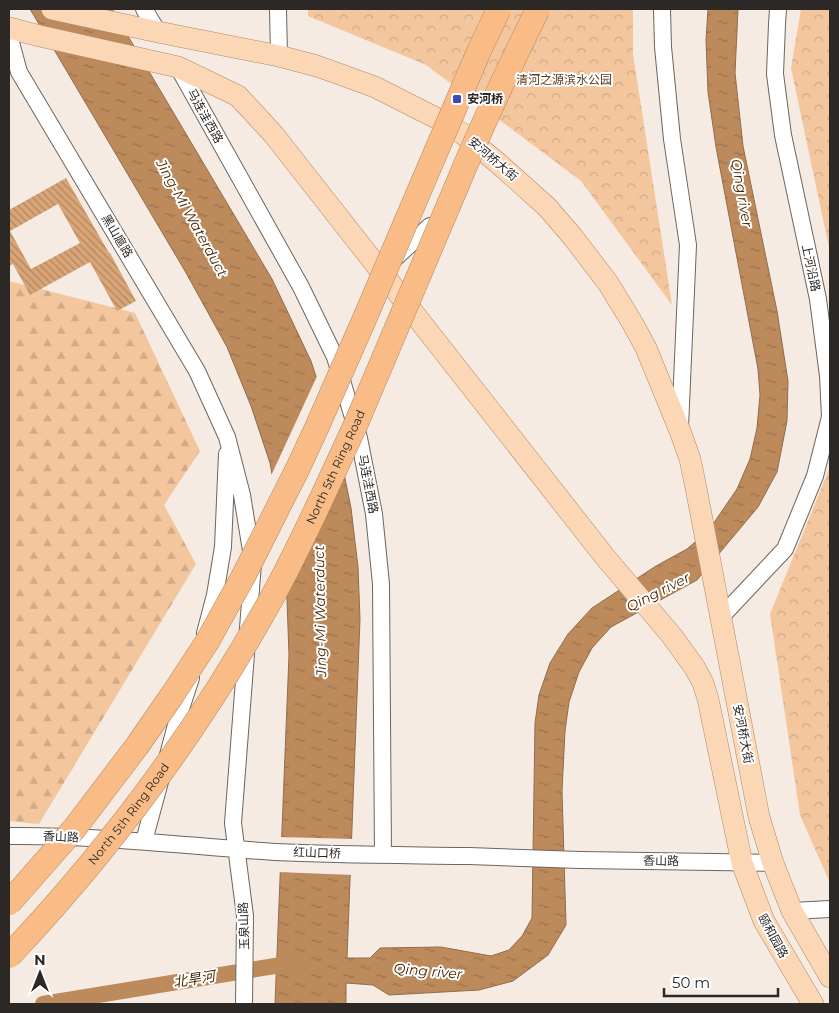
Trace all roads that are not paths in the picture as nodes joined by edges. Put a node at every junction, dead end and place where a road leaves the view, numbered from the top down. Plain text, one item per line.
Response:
1 (52, 9) edge
2 (144, 9) edge
3 (278, 9) edge
4 (499, 9) edge
5 (538, 9) edge
6 (662, 9) edge
7 (778, 9) edge
8 (9, 28) edge
9 (158, 32) junction
10 (9, 34) edge
11 (279, 56) junction
12 (178, 67) junction
13 (430, 226) dead end
14 (380, 270) junction
15 (680, 431) junction
16 (227, 437) junction
17 (720, 610) junction
18 (9, 836) edge
19 (144, 841) junction
20 (237, 848) junction
21 (383, 854) junction
22 (742, 863) junction
23 (773, 863) junction
24 (9, 903) edge
25 (830, 909) edge
26 (792, 911) junction
27 (9, 956) edge
28 (830, 977) edge
29 (244, 1004) edge
30 (813, 1004) edge

1 - 9 main road, 安河桥大街
2 - 9 street
3 - 11 street
4 - 24 highway, bridge
5 - 27 highway, North 5th Ring Road, bridge
6 - 15 street
7 - 17 street, 上河沿路
8 - 12 main road
9 - 11 main road, 安河桥大街
10 - 16 street, 黑山扈路
11 - 15 main road, 安河桥大街
12 - 14 main road
12 - 21 street, 马连洼西路
13 - 14 street
14 - 22 main road
15 - 17 main road, 安河桥大街
16 - 19 street
16 - 20 street, 黑山扈路
17 - 23 main road, 安河桥大街
18 - 19 street, 香山路
19 - 20 street, 香山路
20 - 21 street, 红山口桥
20 - 29 street, 玉泉山路
21 - 22 street, 香山路, bridge
22 - 23 street, 香山路
22 - 30 main road, 颐和园路
23 - 26 main road
25 - 26 street
26 - 28 main road

